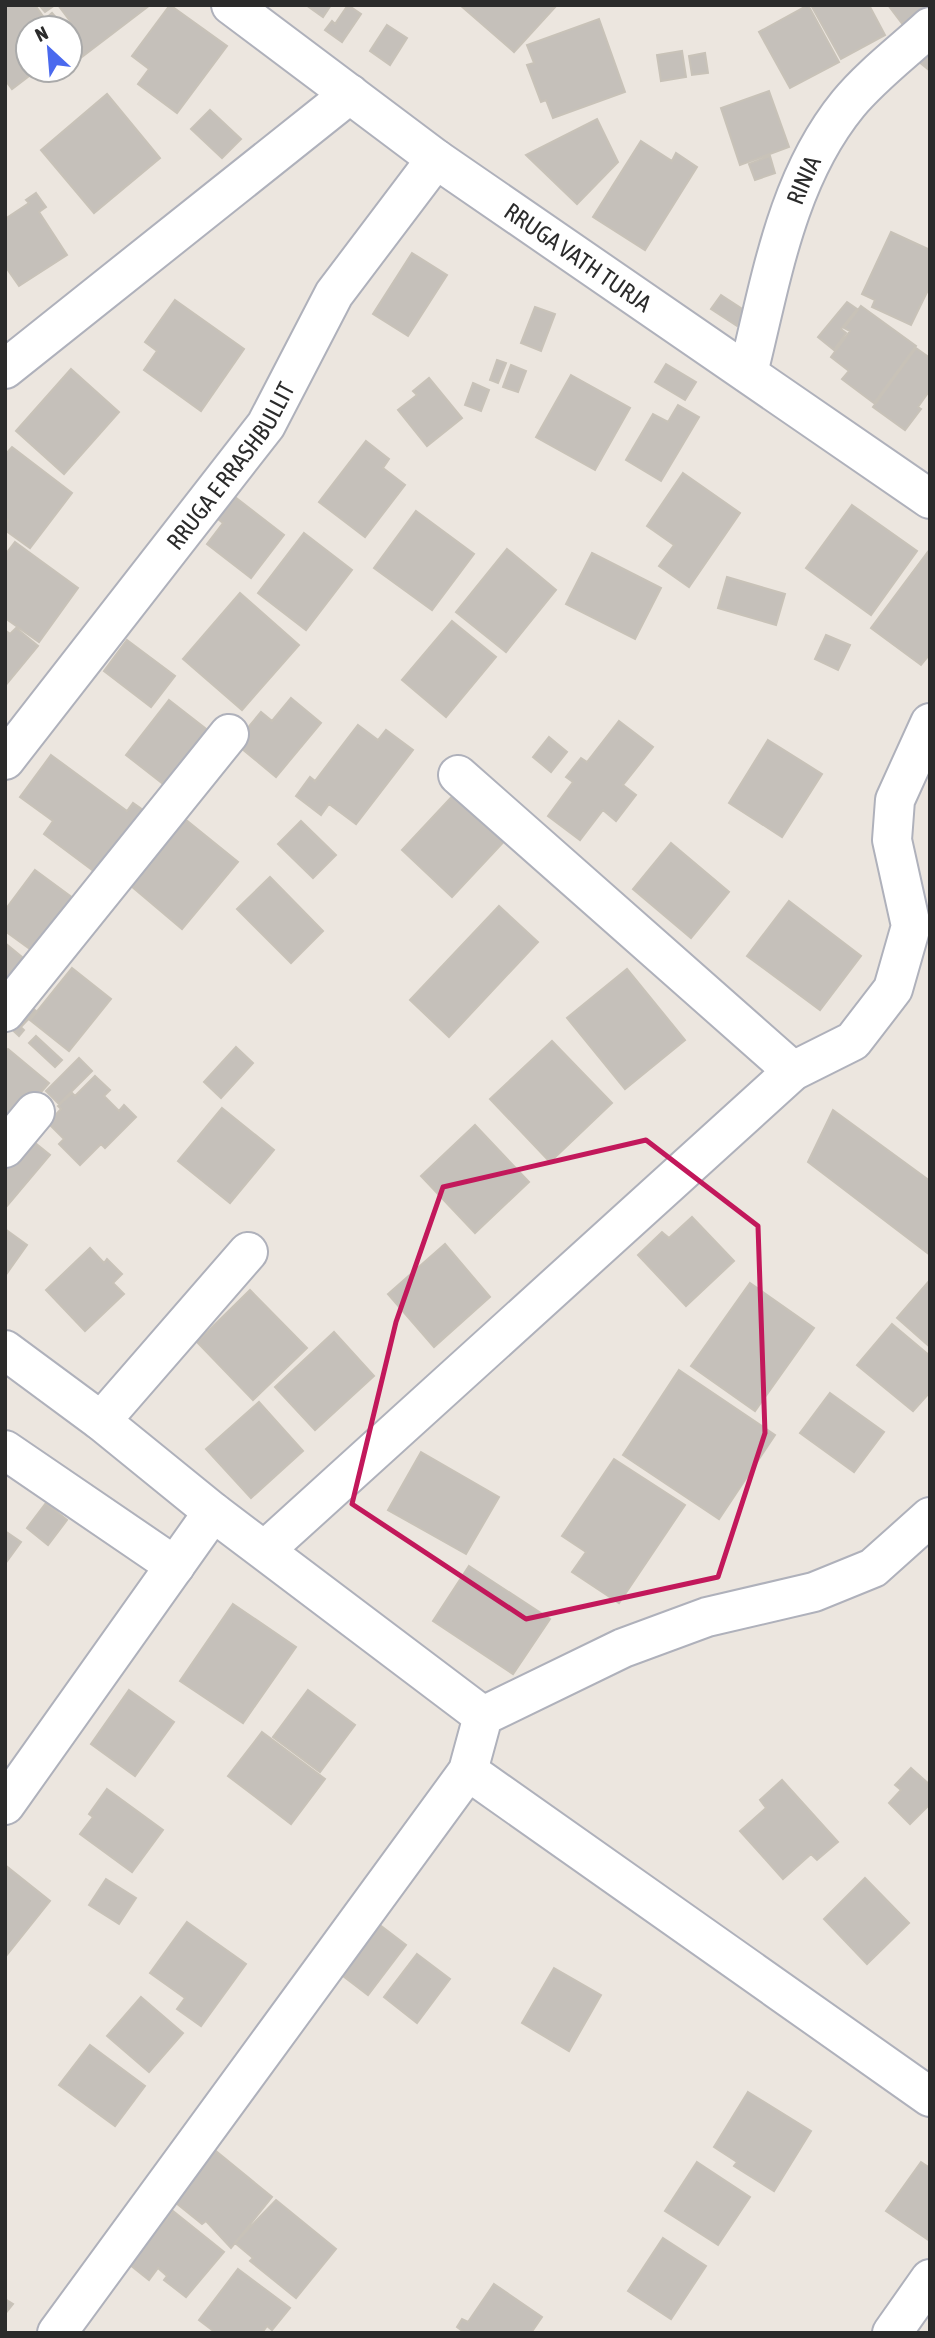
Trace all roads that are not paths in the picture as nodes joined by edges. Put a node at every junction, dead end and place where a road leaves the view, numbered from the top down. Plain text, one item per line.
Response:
1 (231, 5) edge
2 (930, 27) edge
3 (350, 94) junction
4 (436, 159) junction
5 (5, 369) edge
6 (748, 373) junction
7 (930, 499) edge
8 (930, 723) edge
9 (229, 734) dead end
10 (5, 760) edge
11 (458, 775) dead end
12 (5, 1012) edge
13 (793, 1071) junction
14 (35, 1112) dead end
15 (5, 1148) edge
16 (248, 1252) dead end
17 (5, 1350) edge
18 (101, 1421) junction
19 (5, 1450) edge
20 (213, 1512) junction
21 (930, 1517) edge
22 (265, 1550) junction
23 (175, 1566) junction
24 (483, 1716) junction
25 (468, 1771) junction
26 (5, 1805) edge
27 (930, 2097) edge
28 (930, 2278) edge
29 (57, 2333) edge
30 (892, 2333) edge

1 - 3 street, RRUGA VATH TURJA
2 - 6 street, RINIA
3 - 4 street, RRUGA VATH TURJA
3 - 5 street
4 - 6 street, RRUGA VATH TURJA
4 - 10 street, RRUGA E RRASHBULLIT
6 - 7 street, RRUGA VATH TURJA
8 - 13 street
9 - 12 street
11 - 13 street
13 - 22 street
14 - 15 street
16 - 18 street
17 - 18 street
18 - 20 street
19 - 23 street
20 - 22 street
20 - 23 street
21 - 24 street
22 - 24 street
23 - 26 street
24 - 25 street
25 - 27 street
25 - 29 street
28 - 30 street

